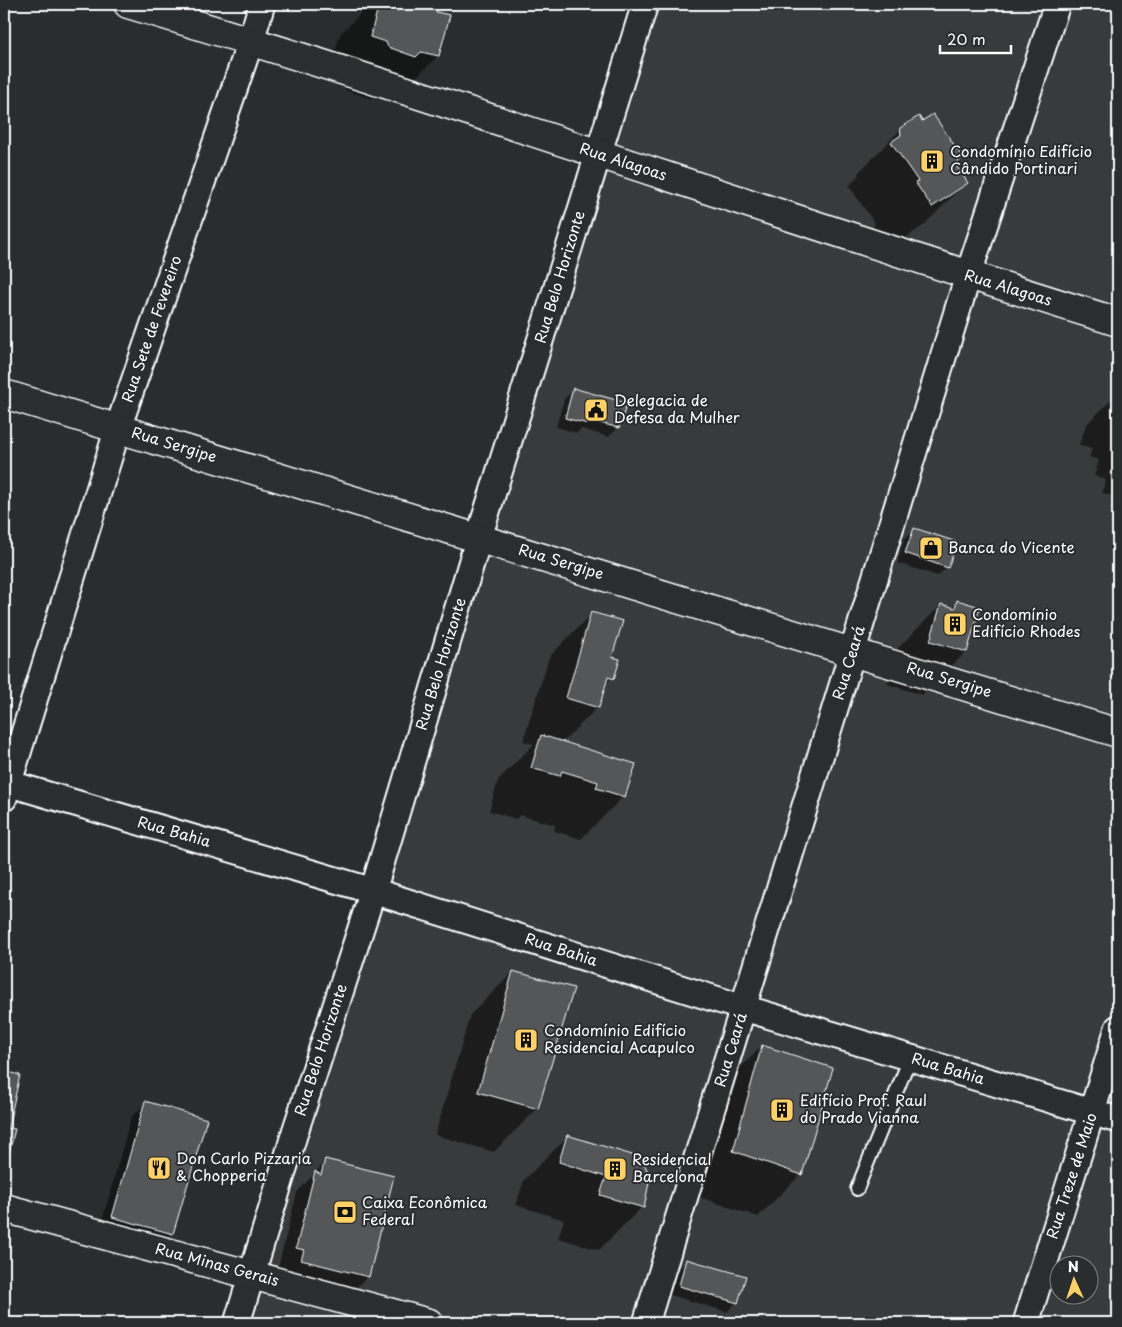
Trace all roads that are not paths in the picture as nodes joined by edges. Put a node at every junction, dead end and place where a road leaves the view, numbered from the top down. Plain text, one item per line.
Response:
1 (128, 4) edge
2 (262, 4) edge
3 (645, 4) edge
4 (1057, 4) edge
5 (251, 40) junction
6 (598, 154) junction
7 (968, 276) junction
8 (1118, 322) edge
9 (4, 394) edge
10 (118, 428) junction
11 (479, 537) junction
12 (853, 651) junction
13 (1118, 733) edge
14 (5, 788) edge
15 (373, 891) junction
16 (744, 1008) junction
17 (1118, 1028) edge
18 (910, 1058) junction
19 (1092, 1113) junction
20 (1118, 1120) edge
21 (857, 1189) dead end
22 (4, 1208) edge
23 (252, 1274) junction
24 (237, 1323) edge
25 (429, 1323) edge
26 (646, 1323) edge
27 (1026, 1323) edge

1 - 5 street, Rua Alagoas
2 - 5 street, Rua Sete de Fevereiro
3 - 6 street, Rua Belo Horizonte
4 - 7 street, Rua Ceará
5 - 6 street, Rua Alagoas
5 - 10 street, Rua Sete de Fevereiro
6 - 7 street, Rua Alagoas
6 - 11 street, Rua Belo Horizonte
7 - 8 street, Rua Alagoas
7 - 12 street, Rua Ceará
9 - 10 street, Rua Sergipe
10 - 11 street, Rua Sergipe
10 - 14 street, Rua Sete de Fevereiro
11 - 12 street, Rua Sergipe
11 - 15 street, Rua Belo Horizonte
12 - 13 street, Rua Sergipe
12 - 16 street, Rua Ceará
14 - 15 street, Rua Bahia
15 - 16 street, Rua Bahia
15 - 23 street, Rua Belo Horizonte
16 - 18 street, Rua Bahia
16 - 26 street, Rua Ceará
17 - 19 street, Rua Treze de Maio
18 - 19 street, Rua Bahia
18 - 21 lane
19 - 20 street, Rua Bahia
19 - 27 street, Rua Treze de Maio
22 - 23 street, Rua Minas Gerais
23 - 24 street, Rua Belo Horizonte
23 - 25 street, Rua Minas Gerais

